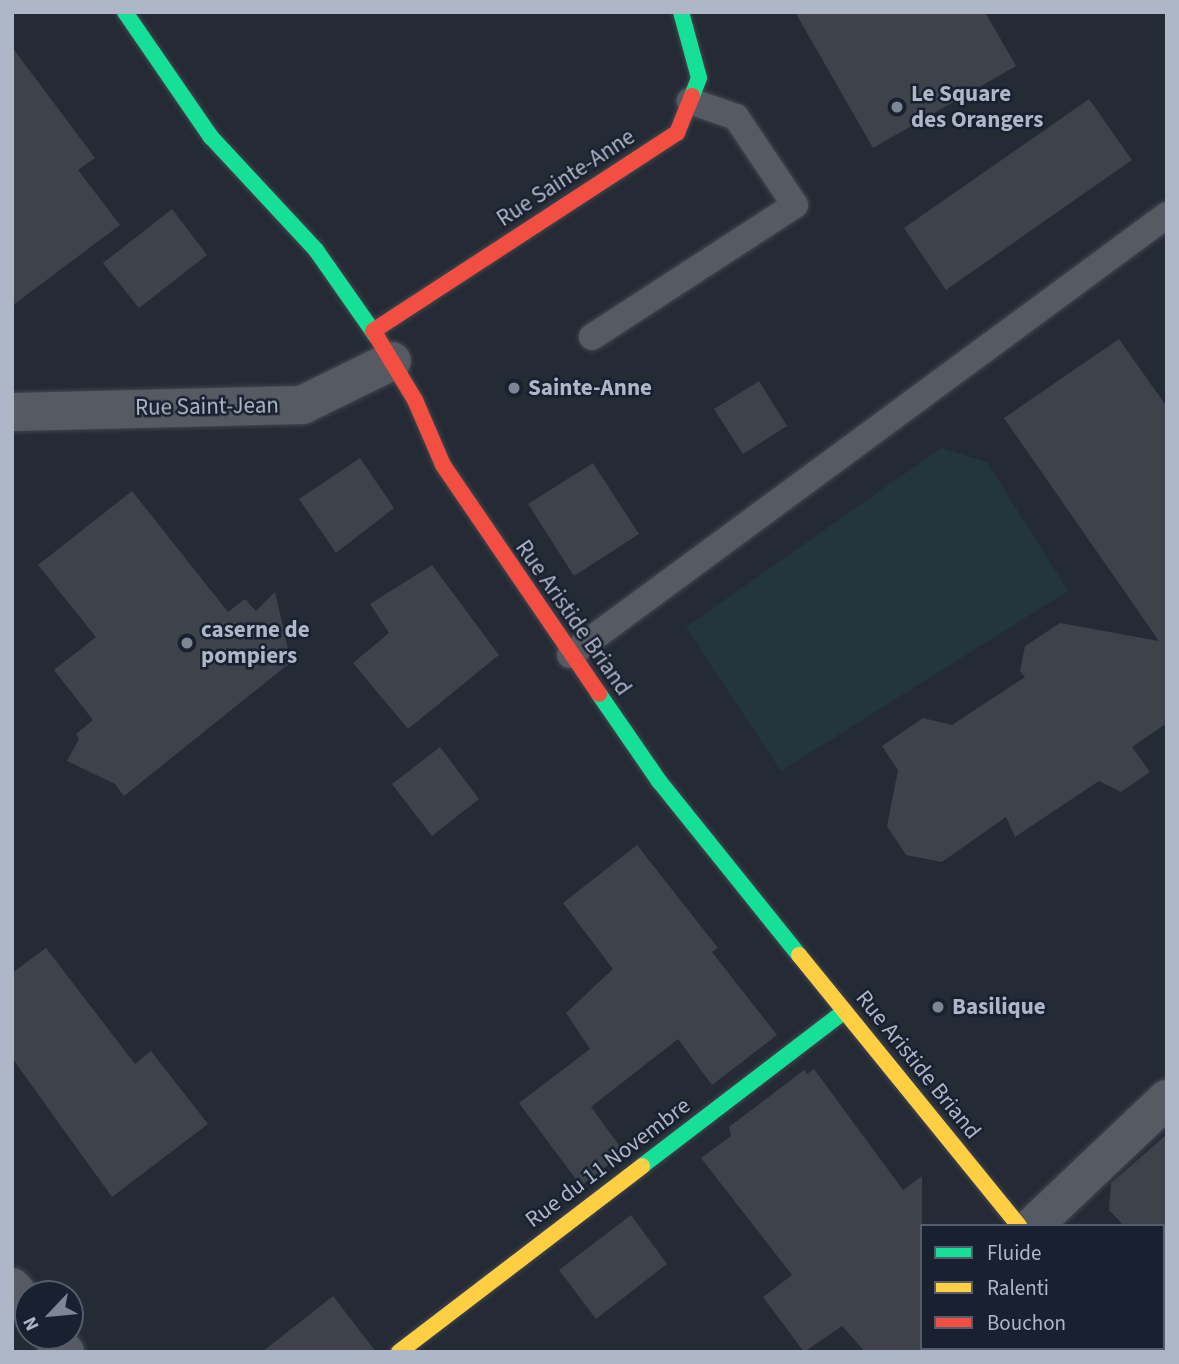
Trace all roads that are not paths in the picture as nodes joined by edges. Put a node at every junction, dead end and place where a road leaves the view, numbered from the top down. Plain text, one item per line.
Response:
1 (125, 12) edge
2 (681, 12) edge
3 (690, 101) junction
4 (1167, 215) edge
5 (592, 337) dead end
6 (382, 346) junction
7 (12, 412) edge
8 (570, 655) junction
9 (845, 1011) junction
10 (1167, 1099) edge
11 (1017, 1224) edge
12 (1035, 1224) edge
13 (399, 1352) edge

1 - 6 main road, Rue Aristide Briand
2 - 3 main road, Rue Sainte-Anne
3 - 5 lane
3 - 6 main road, Rue Sainte-Anne
4 - 8 lane
6 - 7 street, Rue Saint-Jean
6 - 8 main road, Rue Aristide Briand
8 - 9 main road, Rue Aristide Briand
9 - 11 main road, Rue Aristide Briand
9 - 13 main road, Rue du 11 Novembre
10 - 12 street

